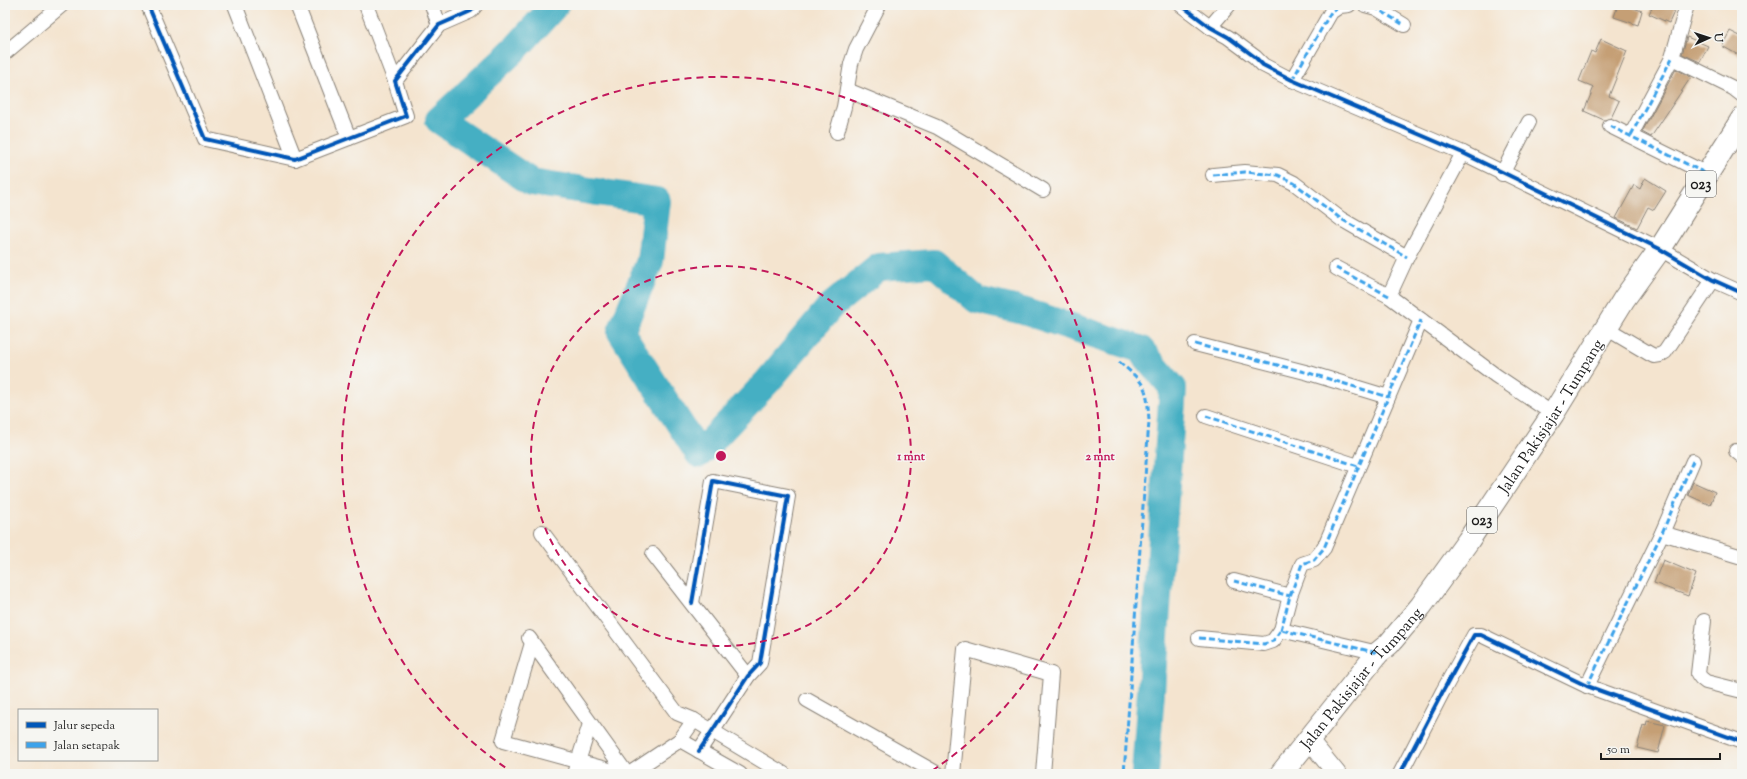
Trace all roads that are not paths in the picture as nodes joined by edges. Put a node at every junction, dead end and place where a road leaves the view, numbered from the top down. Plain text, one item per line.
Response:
1 (62, 5) edge
2 (148, 5) edge
3 (234, 5) edge
4 (297, 5) edge
5 (366, 5) edge
6 (432, 5) edge
7 (476, 5) edge
8 (879, 5) edge
9 (1181, 5) edge
10 (1229, 5) edge
11 (1349, 5) edge
12 (1365, 5) edge
13 (1687, 5) edge
14 (439, 25) junction
15 (1404, 25) dead end
16 (1210, 27) junction
17 (5, 52) edge
18 (1672, 58) junction
19 (1292, 80) junction
20 (394, 81) junction
21 (847, 90) junction
22 (1742, 95) edge
23 (1742, 119) edge
24 (1529, 122) dead end
25 (1610, 126) dead end
26 (837, 132) dead end
27 (1631, 135) junction
28 (349, 138) junction
29 (1462, 153) junction
30 (295, 159) junction
31 (1502, 174) junction
32 (1707, 174) junction
33 (1213, 175) dead end
34 (1043, 190) dead end
35 (1660, 249) junction
36 (1406, 257) junction
37 (1336, 268) dead end
38 (1713, 280) junction
39 (1742, 293) edge
40 (1389, 296) junction
41 (1421, 320) junction
42 (1606, 328) junction
43 (1195, 344) dead end
44 (1388, 396) junction
45 (1553, 414) junction
46 (1206, 416) dead end
47 (1693, 461) dead end
48 (1358, 466) junction
49 (542, 532) dead end
50 (1662, 533) junction
51 (653, 554) dead end
52 (1742, 557) edge
53 (1234, 582) dead end
54 (1290, 596) junction
55 (692, 603) junction
56 (1704, 621) dead end
57 (1281, 630) junction
58 (1199, 638) dead end
59 (1378, 653) junction
60 (748, 676) junction
61 (1587, 686) junction
62 (1742, 691) edge
63 (807, 700) dead end
64 (694, 720) junction
65 (590, 724) junction
66 (712, 730) junction
67 (680, 740) junction
68 (1309, 740) junction
69 (1742, 742) edge
70 (699, 751) junction
71 (576, 768) edge
72 (766, 770) edge
73 (626, 774) edge
74 (740, 774) edge
75 (784, 774) edge
76 (938, 774) edge
77 (953, 774) edge
78 (1043, 774) edge
79 (1281, 774) edge
80 (1337, 774) edge
81 (1400, 774) edge

1 - 17 street
2 - 30 street
3 - 30 street
4 - 28 street
5 - 20 street
6 - 14 street
7 - 14 street
8 - 21 street
9 - 16 street
10 - 16 street
11 - 19 street
12 - 15 street
13 - 18 street
14 - 20 street
16 - 19 street
18 - 22 street
18 - 27 street
19 - 29 street
20 - 28 street
21 - 26 street
21 - 34 street
23 - 32 main road, Jalan Pakisjajar - Tumpang / 023
24 - 31 street
25 - 27 street
27 - 32 street
28 - 30 street
29 - 31 street
29 - 36 street
31 - 35 street
32 - 35 main road, Jalan Pakisjajar - Tumpang / 023
33 - 36 street
35 - 38 street
35 - 42 main road, Jalan Pakisjajar - Tumpang / 023
36 - 40 street
37 - 40 street
38 - 39 street
38 - 42 street
40 - 41 street
41 - 44 street
41 - 45 street
42 - 45 main road, Jalan Pakisjajar - Tumpang / 023
43 - 44 street
44 - 48 street
45 - 59 main road, Jalan Pakisjajar - Tumpang / 023
46 - 48 street
47 - 50 street
48 - 54 street
49 - 64 street
50 - 52 street
50 - 61 street
51 - 55 street
53 - 54 street
54 - 57 street
55 - 60 street
55 - 60 street
56 - 62 street
57 - 58 street
57 - 59 street
59 - 68 main road, Jalan Pakisjajar - Tumpang / 023
60 - 66 street
61 - 69 street
61 - 81 street
63 - 76 street
64 - 66 street
64 - 67 street
65 - 71 street
65 - 71 street
65 - 73 street
66 - 70 street
66 - 72 street
67 - 70 street
67 - 73 street
68 - 79 main road, Jalan Pakisjajar - Tumpang / 023
68 - 80 street
70 - 74 street
71 - 73 street
72 - 75 street
77 - 78 street

